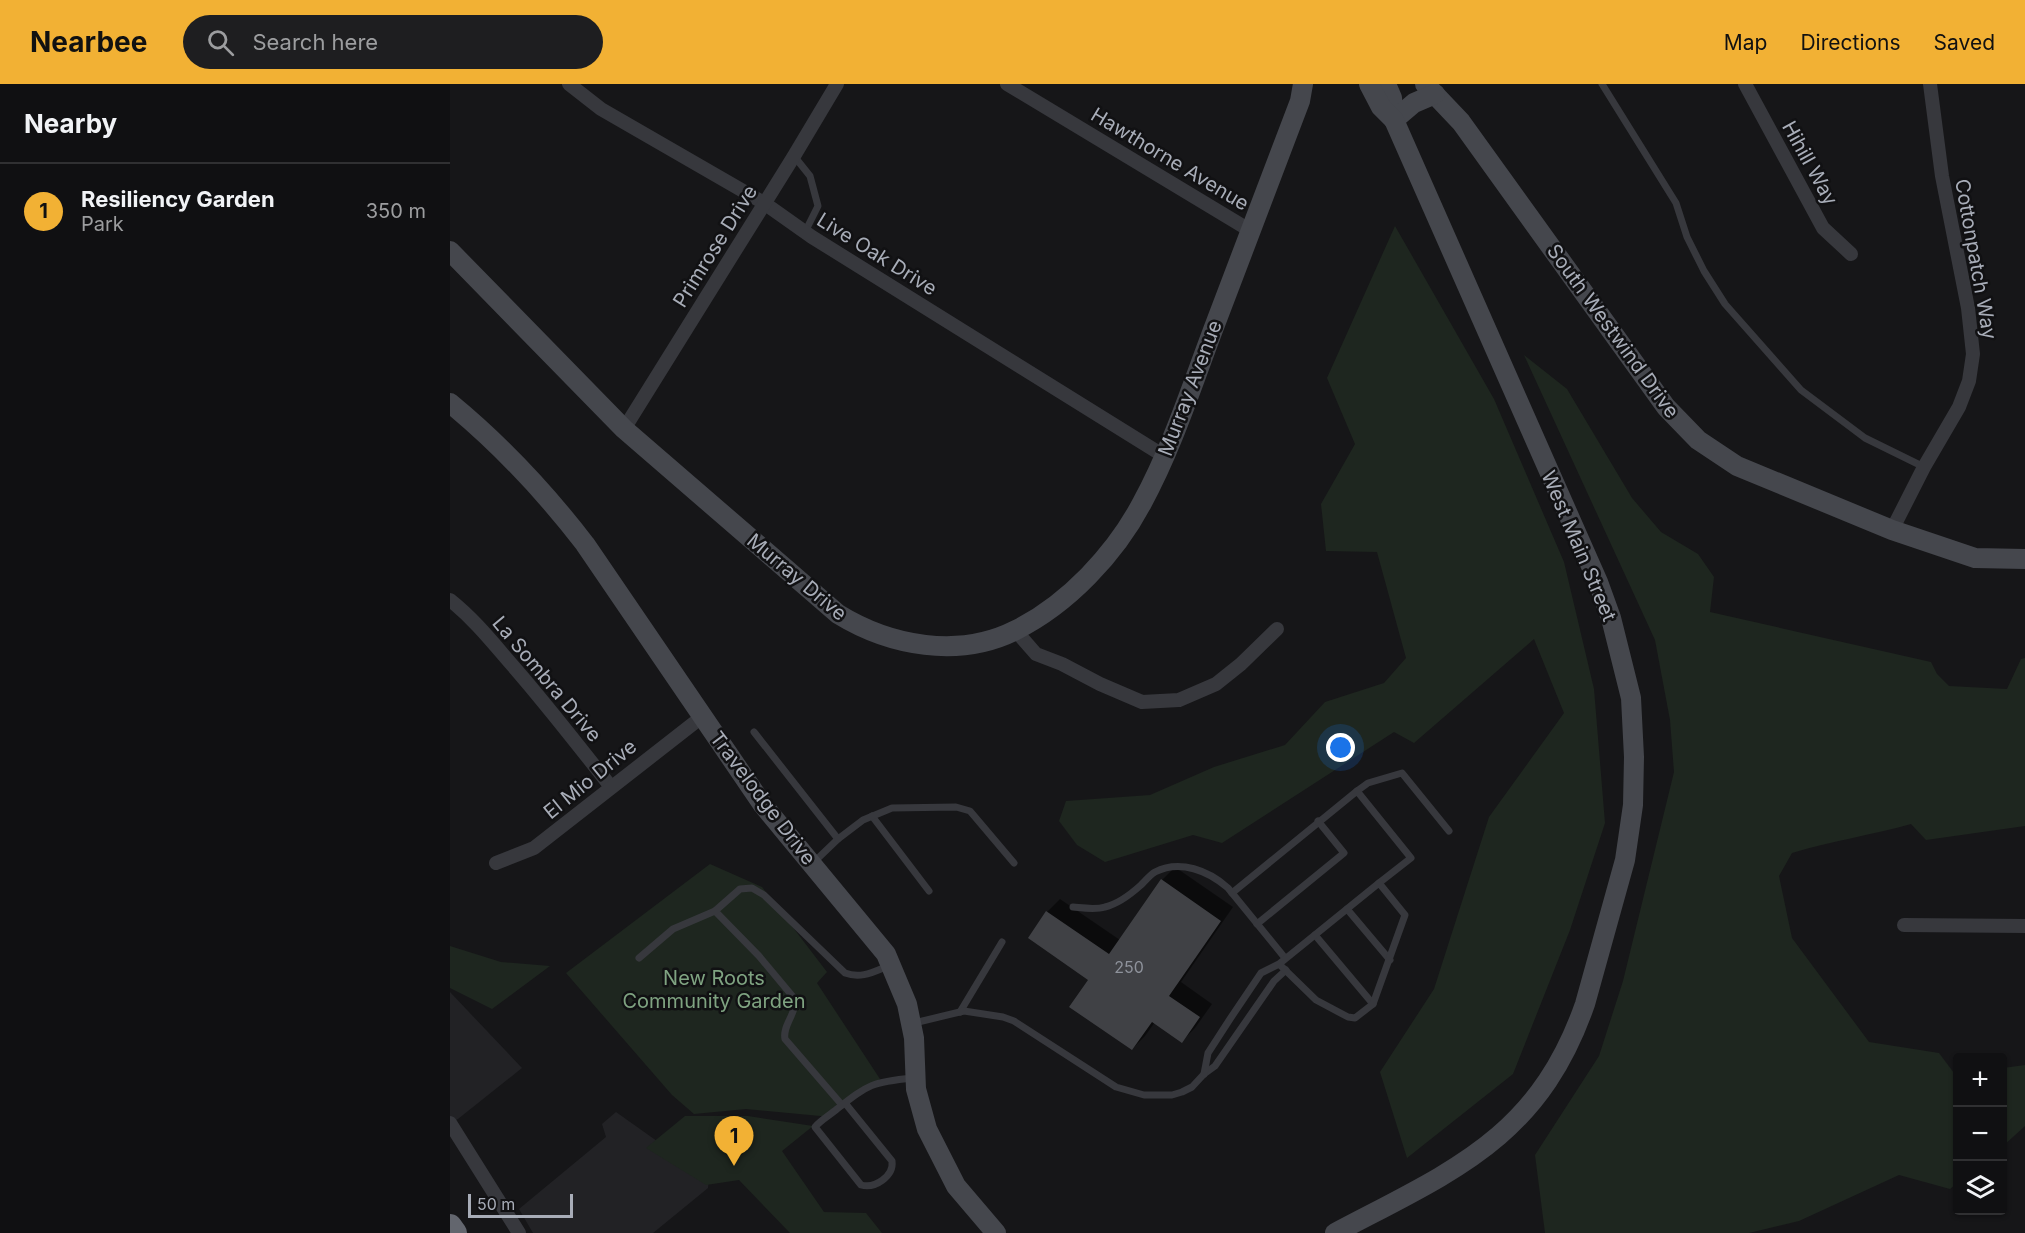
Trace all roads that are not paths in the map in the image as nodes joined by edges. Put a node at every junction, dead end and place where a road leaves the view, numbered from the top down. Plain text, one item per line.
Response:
1 (569, 84) edge
2 (837, 84) edge
3 (1007, 84) edge
4 (1317, 84) edge
5 (1369, 84) edge
6 (1386, 84) edge
7 (1602, 84) edge
8 (1745, 84) edge
9 (1930, 84) edge
10 (1430, 89) edge
11 (1301, 93) edge
12 (1394, 120) junction
13 (795, 156) junction
14 (764, 203) junction
15 (1251, 231) junction
16 (805, 232) junction
17 (450, 251) edge
18 (1851, 254) dead end
19 (450, 403) edge
20 (624, 429) junction
21 (1164, 456) junction
22 (1924, 467) junction
23 (1892, 530) junction
24 (2025, 559) edge
25 (450, 600) edge
26 (1277, 629) dead end
27 (1016, 630) junction
28 (703, 716) junction
29 (754, 732) dead end
30 (611, 787) junction
31 (1357, 791) junction
32 (872, 816) junction
33 (1318, 821) junction
34 (1449, 831) dead end
35 (838, 839) junction
36 (496, 863) dead end
37 (1014, 863) dead end
38 (812, 864) junction
39 (1379, 883) junction
40 (929, 891) dead end
41 (1232, 893) junction
42 (1073, 908) dead end
43 (1347, 909) junction
44 (715, 911) junction
45 (1257, 924) junction
46 (1904, 925) dead end
47 (2025, 926) edge
48 (1315, 935) junction
49 (1002, 942) dead end
50 (639, 958) dead end
51 (1285, 958) junction
52 (1390, 960) junction
53 (890, 964) junction
54 (1279, 964) junction
55 (1286, 970) junction
56 (1373, 1004) junction
57 (960, 1012) junction
58 (911, 1024) junction
59 (1204, 1074) junction
60 (916, 1077) junction
61 (843, 1104) junction
62 (450, 1123) edge
63 (450, 1226) edge
64 (455, 1233) edge
65 (519, 1233) edge
66 (996, 1233) edge
67 (1335, 1233) edge

1 - 14 street, Live Oak Drive
2 - 13 street, Primrose Drive
3 - 15 street, Hawthorne Avenue
4 - 11 street, Murray Avenue
5 - 12 street, West Main Street
6 - 12 street, West Main Street
7 - 22 lane
8 - 18 street, Hihill Way
9 - 22 street, Cottonpatch Way
10 - 12 street
10 - 23 street, South Westwind Drive
11 - 15 street, Murray Avenue
12 - 67 street, West Main Street
13 - 14 street, Primrose Drive
13 - 16 lane
14 - 16 street, Live Oak Drive
14 - 20 street, Primrose Drive
15 - 21 street, Murray Avenue
16 - 21 street, Live Oak Drive
17 - 20 street, Murray Drive
19 - 28 street, Travelodge Drive
20 - 27 street, Murray Drive
21 - 27 street, Murray Avenue
22 - 23 street, Cottonpatch Way
23 - 24 street, South Westwind Drive
25 - 30 street, La Sombra Drive
26 - 27 street
28 - 30 street, El Mio Drive
28 - 38 street, Travelodge Drive
29 - 35 lane
30 - 36 street, El Mio Drive
31 - 33 lane
31 - 34 lane
31 - 39 lane
32 - 35 lane
32 - 37 lane
32 - 40 lane
33 - 41 lane
33 - 45 lane
35 - 38 lane
38 - 53 street, Travelodge Drive
39 - 43 lane
39 - 52 lane
41 - 42 lane
41 - 45 lane
43 - 48 lane
43 - 52 lane
44 - 50 lane
44 - 53 lane
44 - 61 lane
45 - 51 lane
46 - 47 street
48 - 51 lane
48 - 56 lane
49 - 57 lane
51 - 54 lane
52 - 56 lane
53 - 58 street, Travelodge Drive
54 - 55 lane
54 - 59 lane
55 - 56 lane
55 - 59 lane
57 - 58 lane
57 - 59 lane
58 - 60 street, Travelodge Drive
60 - 61 lane
60 - 66 street, Travelodge Drive
61 - 61 lane
62 - 65 street
63 - 64 highway

